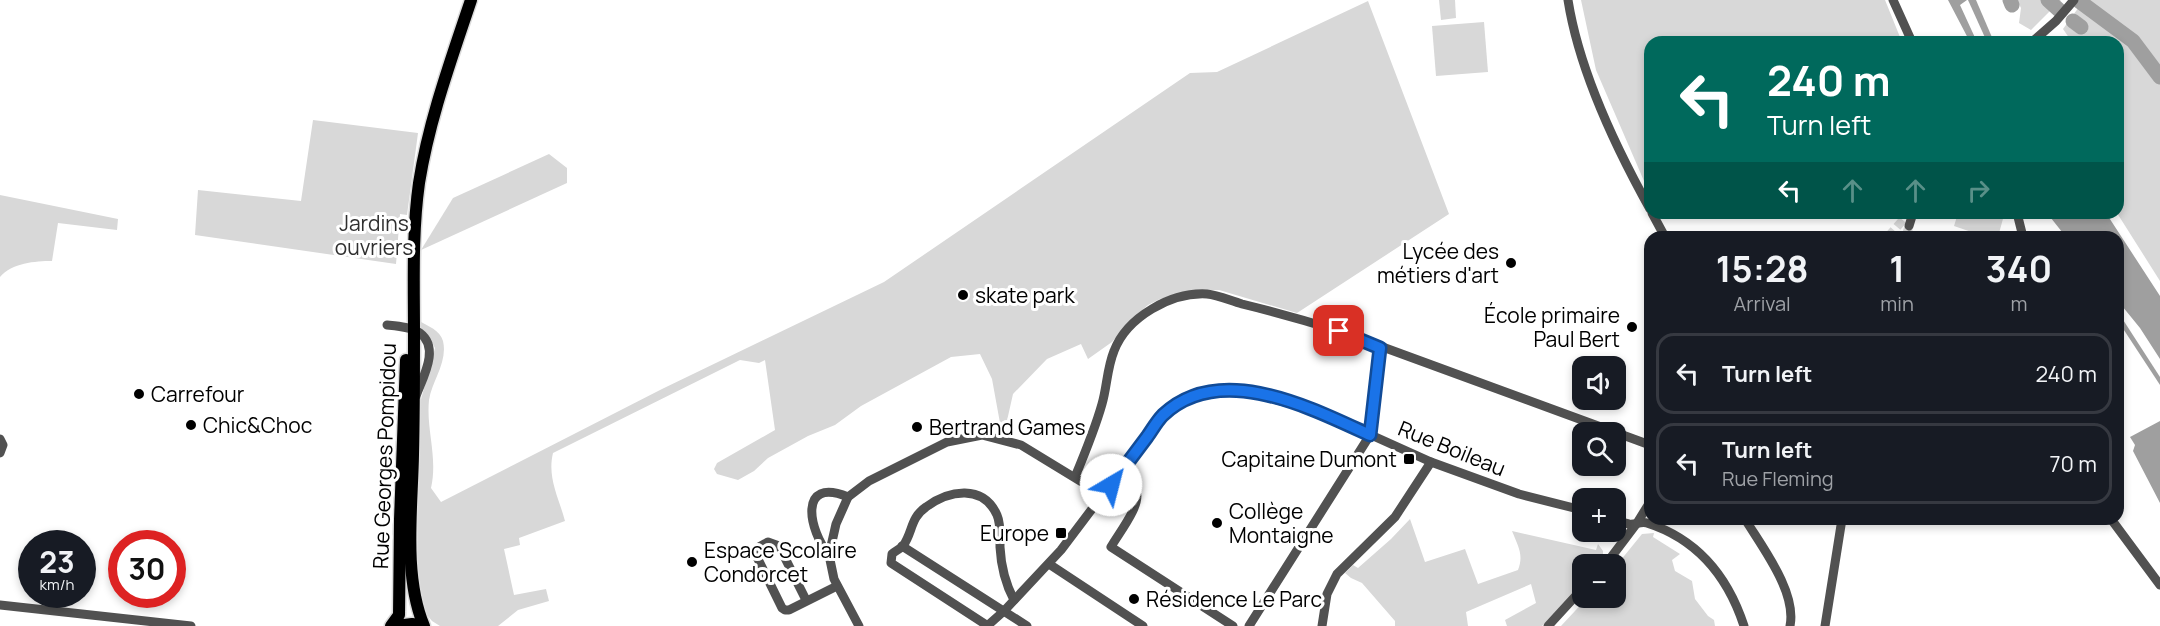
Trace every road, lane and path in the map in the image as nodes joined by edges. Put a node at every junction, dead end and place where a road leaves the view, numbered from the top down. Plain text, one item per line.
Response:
1 (471, 0) edge
2 (1568, 0) edge
3 (1893, 0) edge
4 (2074, 0) edge
5 (1909, 36) edge
6 (2039, 36) edge
7 (1644, 197) edge
8 (387, 325) dead end
9 (411, 329) junction
10 (1380, 348) junction
11 (1370, 435) junction
12 (0, 439) edge
13 (1644, 443) edge
14 (0, 453) edge
15 (1431, 462) junction
16 (1119, 475) junction
17 (1075, 477) junction
18 (1103, 495) junction
19 (848, 497) junction
20 (1572, 507) edge
21 (1644, 512) edge
22 (1644, 522) edge
23 (1626, 523) edge
24 (1637, 523) junction
25 (1651, 525) edge
26 (1749, 525) edge
27 (1841, 525) edge
28 (2115, 525) edge
29 (903, 546) junction
30 (1614, 554) edge
31 (830, 555) junction
32 (1049, 564) junction
33 (2160, 585) edge
34 (837, 586) junction
35 (806, 600) junction
36 (1014, 600) junction
37 (1572, 600) edge
38 (0, 605) edge
39 (1004, 611) junction
40 (191, 626) edge
41 (391, 626) edge
42 (396, 626) edge
43 (423, 626) edge
44 (859, 626) edge
45 (988, 626) edge
46 (1027, 626) edge
47 (1143, 626) edge
48 (1233, 626) edge
49 (1249, 626) edge
50 (1322, 626) edge
51 (1548, 626) edge
52 (1744, 626) edge
53 (1790, 626) edge
54 (1825, 626) edge

1 - 9 main road, Rue Georges Pompidou
2 - 7 street
3 - 5 street
4 - 6 street
8 - 9 street
9 - 41 main road, Rue Georges Pompidou
9 - 43 main road, Rue Georges Pompidou
10 - 11 street
10 - 13 street
10 - 17 street
11 - 15 street, Rue Boileau
11 - 16 street, Rue Boileau
11 - 49 street
12 - 14 street
15 - 20 street, Rue Boileau
15 - 50 street
16 - 18 street, Rue Boileau
16 - 48 street
17 - 18 street
17 - 19 street
18 - 32 street, Rue Boileau
19 - 31 street
19 - 31 street
21 - 24 street
22 - 24 street
23 - 24 street
24 - 30 street
25 - 52 street
26 - 53 street
27 - 54 street
28 - 33 street
29 - 36 street
29 - 39 street
29 - 45 street
31 - 34 street
32 - 36 street, Rue Boileau
32 - 47 street
34 - 35 street
34 - 44 street
35 - 35 street
36 - 39 street, Rue Boileau
37 - 51 street
38 - 40 street
39 - 45 street, Rue Boileau
39 - 46 street
42 - 43 main road

